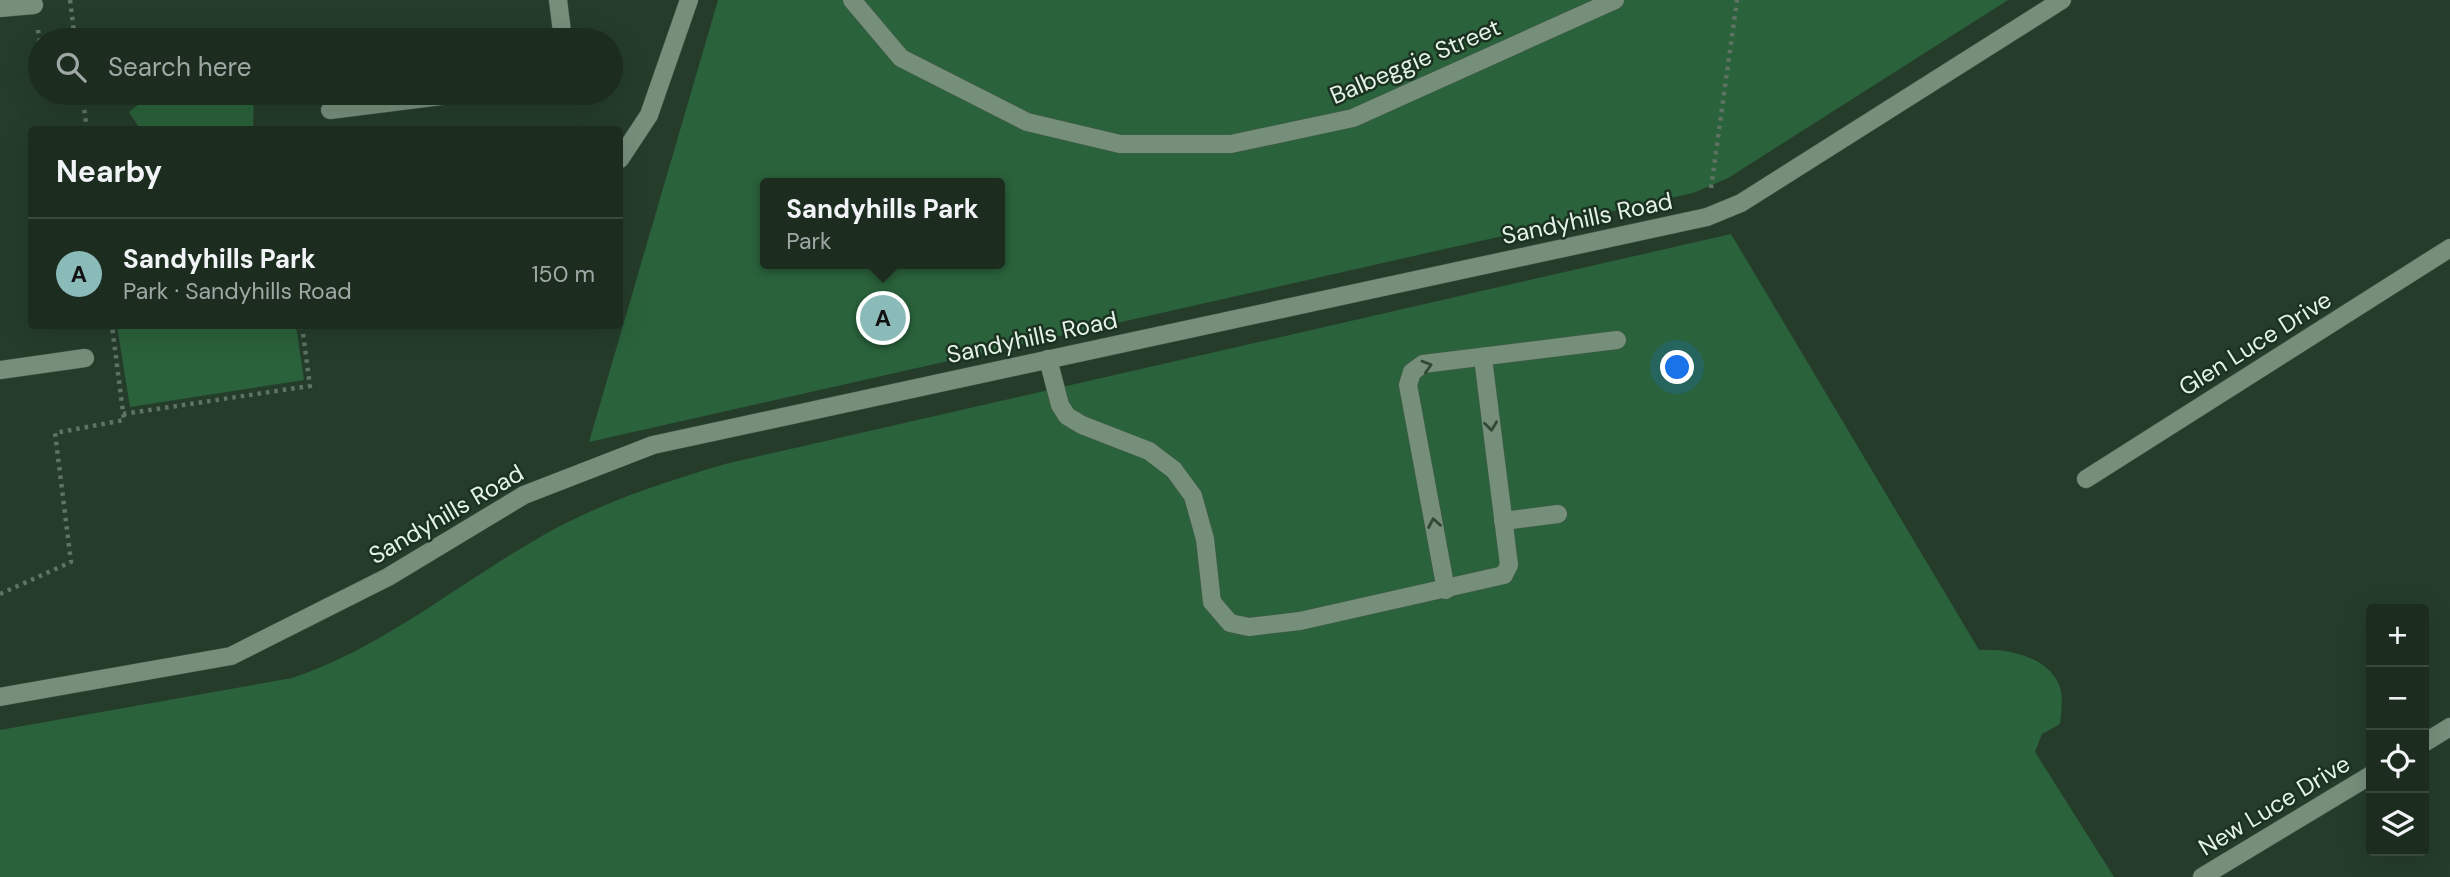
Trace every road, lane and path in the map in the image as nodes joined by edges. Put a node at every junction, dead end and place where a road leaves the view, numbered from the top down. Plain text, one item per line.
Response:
1 (70, 0) edge
2 (558, 0) edge
3 (689, 0) edge
4 (852, 0) edge
5 (1615, 0) edge
6 (1737, 0) edge
7 (2062, 0) edge
8 (34, 5) dead end
9 (0, 8) edge
10 (74, 28) edge
11 (562, 28) edge
12 (84, 105) edge
13 (369, 105) edge
14 (330, 110) dead end
15 (86, 126) edge
16 (623, 154) edge
17 (1707, 217) junction
18 (2450, 248) edge
19 (112, 329) edge
20 (302, 329) edge
21 (1616, 340) dead end
22 (85, 358) dead end
23 (1483, 358) junction
24 (1048, 359) junction
25 (0, 370) edge
26 (123, 414) junction
27 (2086, 479) dead end
28 (1558, 514) dead end
29 (1503, 522) junction
30 (1446, 590) junction
31 (0, 594) edge
32 (0, 697) edge
33 (2450, 727) edge
34 (2429, 740) edge
35 (2366, 778) edge
36 (2202, 877) edge

1 - 10 path
2 - 11 street
3 - 16 street
4 - 5 street, Balbeggie Street
6 - 17 path
7 - 17 street, Sandyhills Road
8 - 9 street
12 - 15 path
13 - 14 street
17 - 24 street, Sandyhills Road
18 - 27 street, Glen Luce Drive
19 - 26 path
20 - 26 path
21 - 23 street
22 - 25 street
23 -> 29 street
30 -> 23 street
24 - 30 street
24 - 32 street, Sandyhills Road
26 - 31 path
28 - 29 street
29 - 30 street
33 - 34 street
35 - 36 street, New Luce Drive

